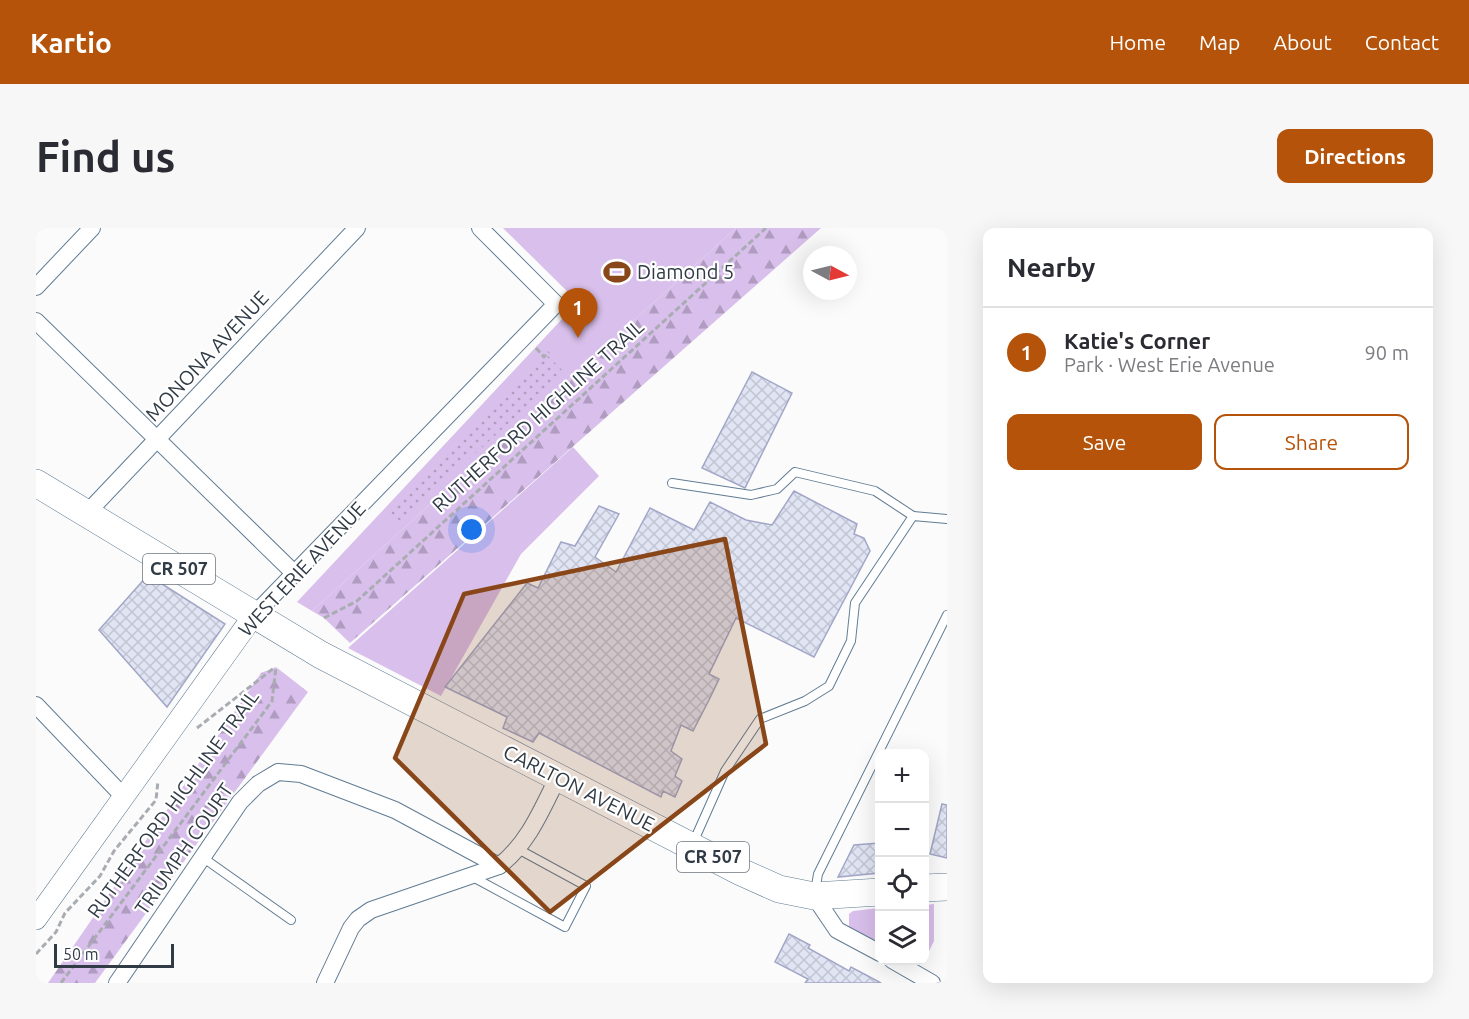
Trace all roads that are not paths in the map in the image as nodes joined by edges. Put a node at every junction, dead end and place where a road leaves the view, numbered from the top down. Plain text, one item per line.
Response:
1 (92, 228) edge
2 (357, 228) edge
3 (480, 228) edge
4 (36, 287) edge
5 (36, 321) edge
6 (157, 439) junction
7 (36, 483) edge
8 (672, 483) dead end
9 (87, 513) junction
10 (913, 516) junction
11 (947, 519) edge
12 (295, 574) junction
13 (254, 615) junction
14 (947, 615) edge
15 (36, 705) edge
16 (558, 777) junction
17 (124, 797) junction
18 (691, 846) junction
19 (518, 849) junction
20 (202, 857) junction
21 (499, 866) junction
22 (471, 876) junction
23 (947, 887) edge
24 (929, 888) edge
25 (875, 892) edge
26 (814, 896) junction
27 (36, 919) edge
28 (291, 920) dead end
29 (875, 951) edge
30 (901, 965) edge
31 (120, 982) edge
32 (326, 983) edge
33 (932, 983) edge

1 - 4 street
2 - 6 street, MONONA AVENUE
3 - 12 street, WEST ERIE AVENUE
5 - 6 street
6 - 9 street, MONONA AVENUE
6 - 12 street
7 - 9 main road, CR 507
8 - 10 lane
9 - 13 main road, CR 507
10 - 11 lane
10 - 18 lane
12 - 13 street, WEST ERIE AVENUE
13 - 16 main road, CARLTON AVENUE / CR 507
13 - 17 street, WEST ERIE AVENUE
14 - 26 lane
15 - 17 street
16 - 18 main road, CARLTON AVENUE / CR 507
16 - 19 street
17 - 27 street, WEST ERIE AVENUE
18 - 26 main road, CARLTON AVENUE / CR 507
19 - 21 street
19 - 22 lane
20 - 21 street, TRIUMPH COURT
20 - 28 lane
20 - 31 street, TRIUMPH COURT
21 - 22 street
22 - 32 street
23 - 24 main road
25 - 26 main road, CARLTON AVENUE / CR 507
26 - 29 street
30 - 33 street

